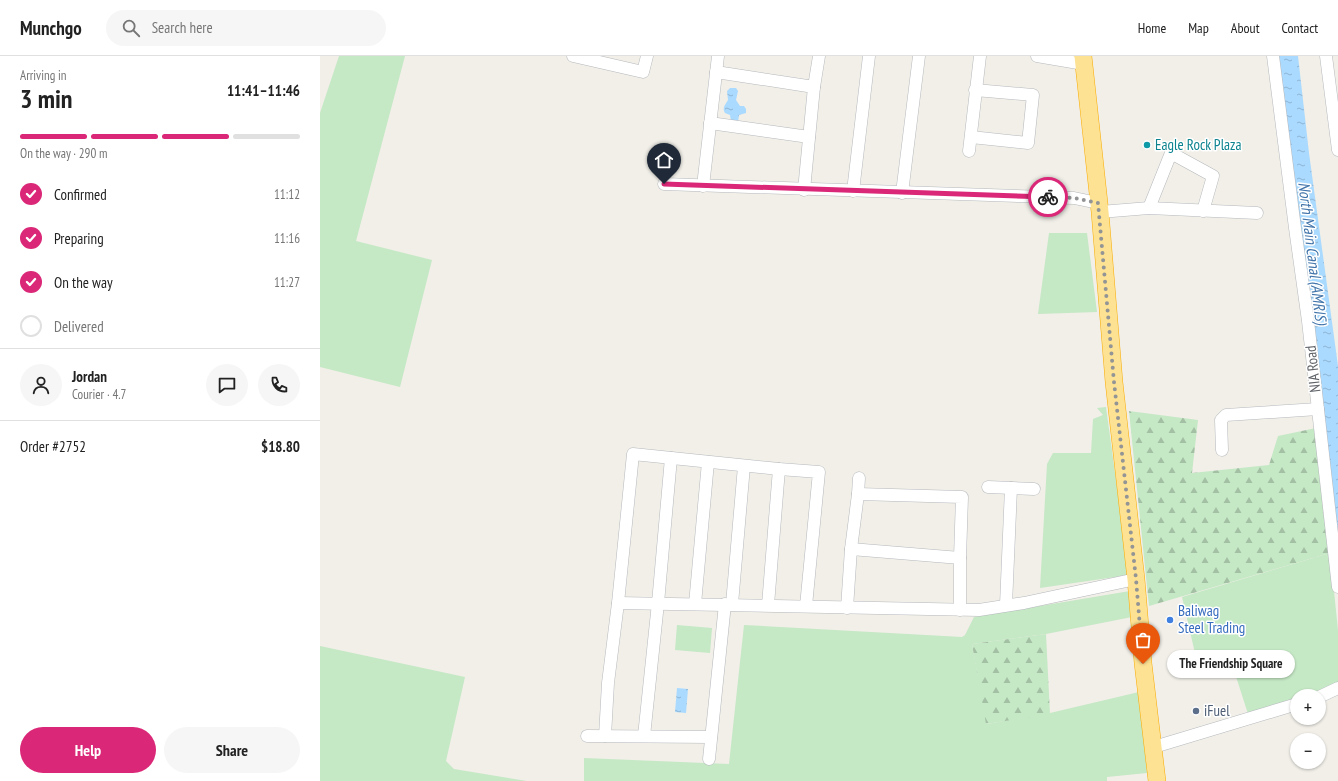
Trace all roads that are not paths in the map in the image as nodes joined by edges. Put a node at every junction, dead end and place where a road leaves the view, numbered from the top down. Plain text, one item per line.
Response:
1 (576, 56) edge
2 (647, 56) edge
3 (718, 56) edge
4 (818, 56) edge
5 (869, 56) edge
6 (919, 56) edge
7 (980, 56) edge
8 (1037, 56) edge
9 (1273, 56) edge
10 (1326, 56) edge
11 (1083, 60) edge
12 (716, 72) junction
13 (814, 87) junction
14 (975, 90) junction
15 (710, 123) junction
16 (809, 137) junction
17 (972, 137) junction
18 (1338, 150) edge
19 (969, 151) dead end
20 (664, 184) dead end
21 (702, 186) junction
22 (804, 190) junction
23 (853, 191) junction
24 (902, 193) junction
25 (1099, 207) junction
26 (1149, 208) junction
27 (1203, 211) junction
28 (1257, 213) dead end
29 (1318, 409) junction
30 (1222, 450) dead end
31 (671, 458) junction
32 (708, 462) junction
33 (744, 466) junction
34 (779, 470) junction
35 (859, 478) dead end
36 (988, 487) dead end
37 (1011, 488) junction
38 (1034, 489) dead end
39 (858, 494) junction
40 (851, 549) junction
41 (960, 558) junction
42 (1136, 579) junction
43 (1338, 586) edge
44 (658, 602) junction
45 (618, 603) junction
46 (695, 604) junction
47 (728, 604) junction
48 (768, 605) junction
49 (1006, 605) junction
50 (806, 606) junction
51 (846, 608) junction
52 (960, 610) junction
53 (1338, 688) edge
54 (1326, 694) edge
55 (1290, 706) edge
56 (587, 736) dead end
57 (605, 736) junction
58 (644, 736) junction
59 (711, 737) junction
60 (1154, 746) junction
61 (709, 759) dead end
62 (1157, 781) edge

1 - 2 street
3 - 12 street
4 - 13 street
5 - 23 street
6 - 24 street
7 - 14 street
8 - 11 street
9 - 29 street, NIA Road
10 - 18 street
11 - 25 highway
12 - 13 street
12 - 15 street
13 - 16 street
14 - 17 street
14 - 17 street
15 - 16 street
15 - 21 street
16 - 22 street
17 - 19 street
20 - 21 street
21 - 22 street
22 - 23 street
23 - 24 street
24 - 25 street
25 - 26 street
25 - 42 highway
26 - 27 street
26 - 27 street
27 - 28 street
29 - 30 street
29 - 43 street, NIA Road
31 - 32 street
31 - 44 street
31 - 45 street
32 - 33 street
32 - 46 street
33 - 34 street
33 - 47 street
34 - 48 street
34 - 50 street
35 - 39 street
36 - 37 street
37 - 38 street
37 - 49 street
39 - 40 street
39 - 41 street
40 - 41 street
40 - 51 street
41 - 52 street
42 - 49 street
42 - 60 highway
44 - 45 street
44 - 46 street
44 - 58 street
45 - 57 street
46 - 47 street
47 - 48 street
47 - 59 street
48 - 50 street
49 - 52 street
50 - 51 street
51 - 52 street
53 - 54 street
55 - 60 street
56 - 57 street
57 - 58 street
58 - 59 street
59 - 61 street
60 - 62 highway

